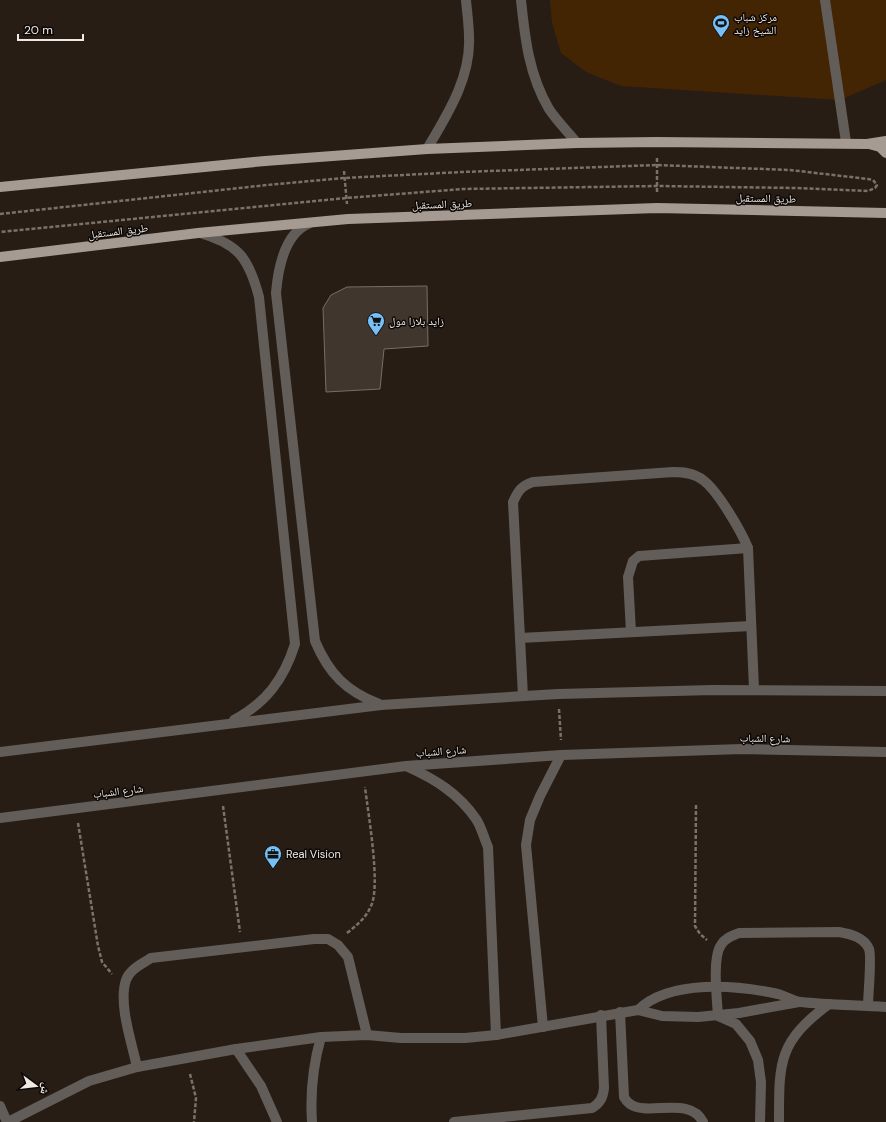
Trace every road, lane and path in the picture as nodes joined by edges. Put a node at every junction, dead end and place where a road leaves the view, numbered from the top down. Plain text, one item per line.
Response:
1 (466, 0) edge
2 (521, 0) edge
3 (825, 0) edge
4 (886, 141) edge
5 (656, 142) junction
6 (846, 142) junction
7 (577, 143) junction
8 (867, 144) junction
9 (427, 149) junction
10 (886, 153) edge
11 (342, 155) junction
12 (657, 165) junction
13 (344, 178) junction
14 (657, 186) junction
15 (0, 187) edge
16 (346, 198) junction
17 (657, 208) junction
18 (885, 211) edge
19 (0, 214) edge
20 (348, 219) junction
21 (311, 222) junction
22 (0, 232) edge
23 (198, 233) junction
24 (0, 257) edge
25 (748, 548) junction
26 (751, 626) junction
27 (631, 632) junction
28 (520, 638) junction
29 (754, 689) junction
30 (886, 691) edge
31 (558, 694) junction
32 (523, 696) junction
33 (381, 705) junction
34 (229, 723) junction
35 (0, 752) edge
36 (886, 752) edge
37 (561, 755) junction
38 (406, 766) junction
39 (363, 771) junction
40 (221, 789) junction
41 (696, 805) dead end
42 (75, 808) junction
43 (0, 818) edge
44 (328, 939) junction
45 (720, 945) junction
46 (242, 948) junction
47 (126, 979) junction
48 (717, 988) junction
49 (799, 1002) junction
50 (829, 1004) junction
51 (868, 1006) junction
52 (886, 1007) edge
53 (638, 1010) junction
54 (620, 1012) junction
55 (601, 1015) junction
56 (718, 1016) junction
57 (543, 1027) junction
58 (367, 1035) junction
59 (496, 1035) junction
60 (321, 1037) junction
61 (236, 1049) junction
62 (186, 1058) junction
63 (137, 1067) junction
64 (0, 1106) edge
65 (8, 1122) edge
66 (194, 1122) edge
67 (277, 1122) edge
68 (312, 1122) edge
69 (454, 1122) edge
70 (703, 1122) edge
71 (760, 1122) edge
72 (779, 1122) edge

1 - 9 street
2 - 7 street
3 - 6 street
4 - 8 main road
5 - 6 main road
5 - 7 main road
5 - 12 path
6 - 8 main road
7 - 9 main road
8 - 10 main road
9 - 11 main road
11 - 13 path
11 - 15 main road
12 - 13 path
12 - 14 path
12 - 14 path
13 - 16 path
13 - 19 path
14 - 16 path
14 - 17 path
16 - 20 path
16 - 22 path
17 - 18 main road, طريق المستقبل
17 - 20 main road, طريق المستقبل
20 - 21 main road, طريق المستقبل
21 - 23 main road, طريق المستقبل
21 - 33 street
23 - 24 main road, طريق المستقبل
23 - 34 street
25 - 26 street
25 - 27 street
25 - 28 street
26 - 27 street
26 - 29 street
27 - 28 street
28 - 32 street
29 - 30 street
29 - 31 street
31 - 32 street
31 - 37 path
32 - 33 street
33 - 34 street
34 - 35 street
36 - 37 street, شارع الشباب
37 - 38 street, شارع الشباب
37 - 57 street
38 - 39 street, شارع الشباب
38 - 59 street
39 - 40 street, شارع الشباب
39 - 44 path
40 - 42 street, شارع الشباب
40 - 46 path
41 - 45 path
42 - 43 street, شارع الشباب
42 - 47 path
44 - 46 street
44 - 58 street
45 - 48 street
45 - 51 street
46 - 47 street
47 - 63 street
48 - 49 street
48 - 53 street
48 - 56 street
49 - 50 street
49 - 56 street
50 - 51 street
50 - 72 street
51 - 52 street
53 - 54 street
53 - 56 street
54 - 55 street
54 - 70 street
55 - 57 street
55 - 69 street
56 - 71 street
57 - 59 street
58 - 59 street
58 - 60 street
60 - 61 street
60 - 68 street
61 - 62 street
61 - 67 street
62 - 63 street
62 - 66 path
63 - 65 street
64 - 65 street

